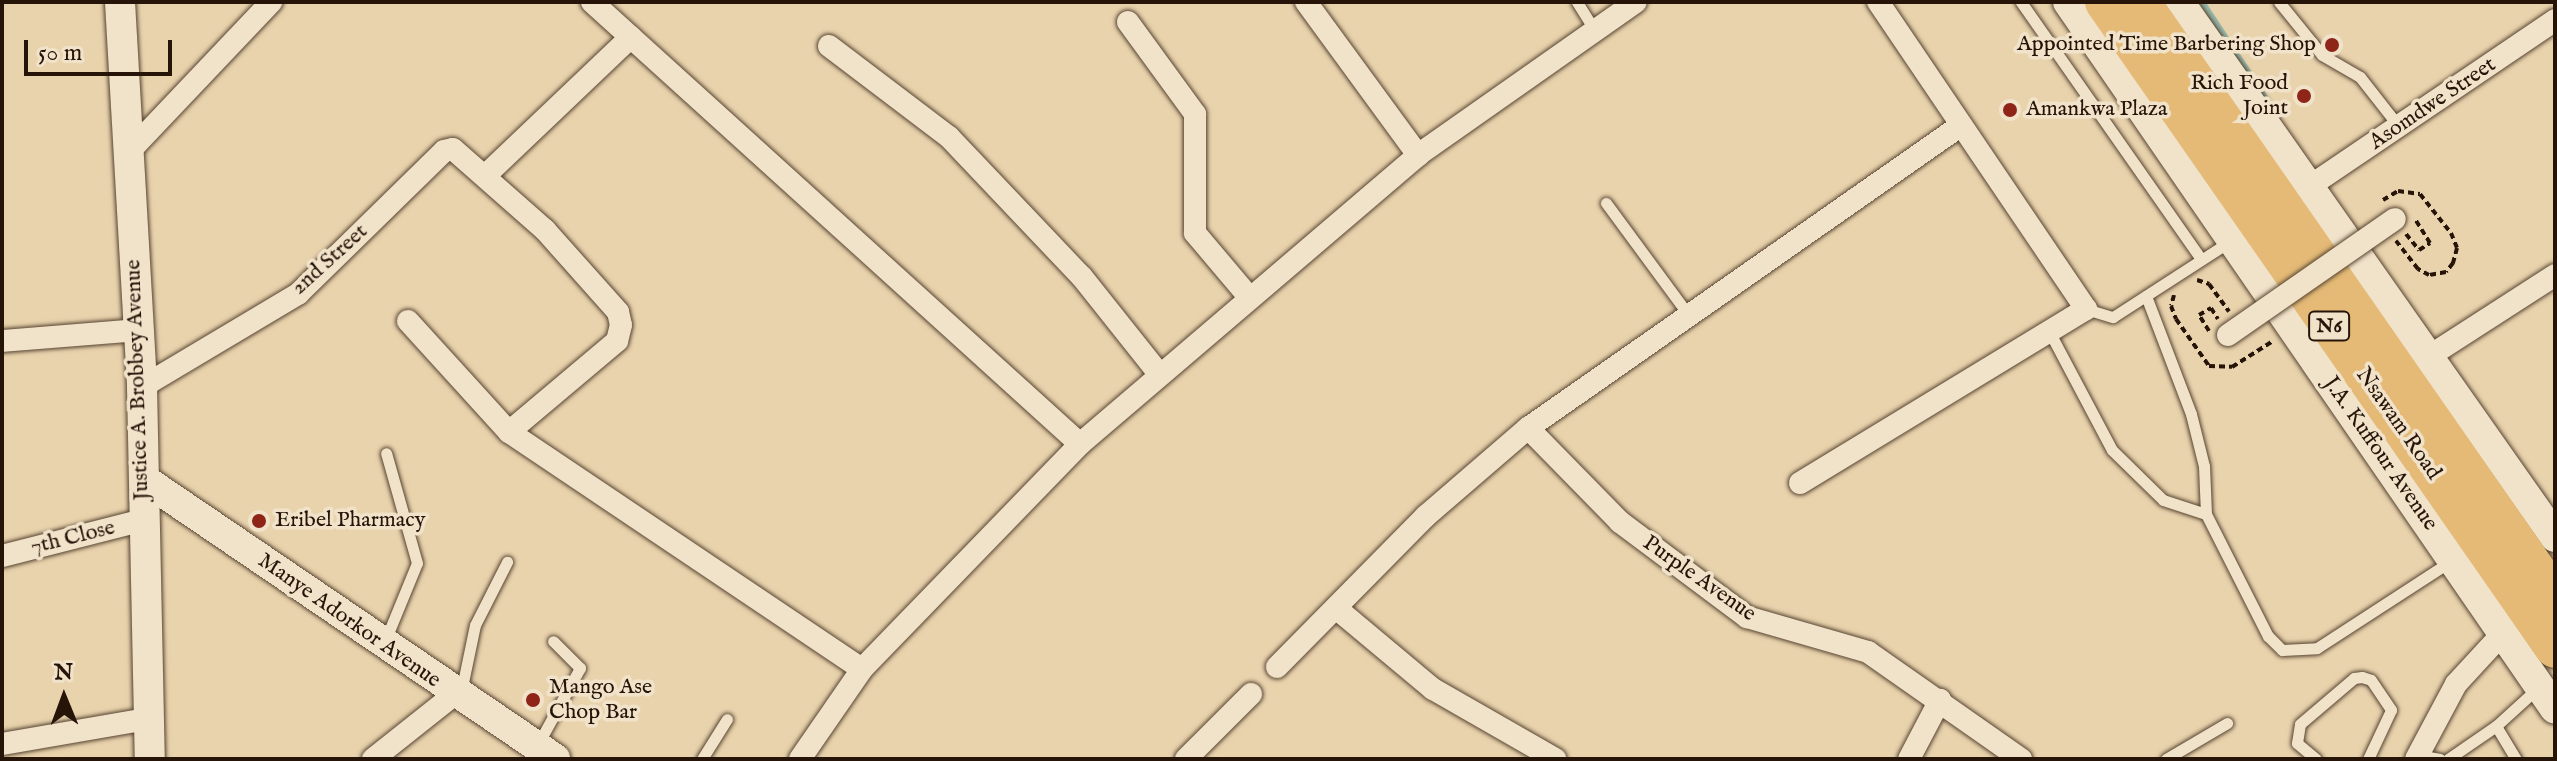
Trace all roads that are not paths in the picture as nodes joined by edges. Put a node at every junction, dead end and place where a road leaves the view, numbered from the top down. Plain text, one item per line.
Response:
1 (120, 2) edge
2 (271, 2) edge
3 (592, 2) edge
4 (1306, 2) edge
5 (1577, 2) edge
6 (1636, 2) edge
7 (1878, 2) edge
8 (2021, 2) edge
9 (2068, 2) edge
10 (2105, 2) edge
11 (2140, 2) edge
12 (2179, 2) edge
13 (2279, 2) edge
14 (2555, 20) edge
15 (1128, 22) dead end
16 (1594, 29) junction
17 (631, 37) junction
18 (829, 46) dead end
19 (1960, 126) junction
20 (2400, 128) junction
21 (126, 155) junction
22 (1418, 155) junction
23 (486, 175) junction
24 (2310, 186) junction
25 (1606, 203) dead end
26 (2405, 219) road end
27 (2232, 240) junction
28 (2201, 259) junction
29 (2555, 275) edge
30 (2146, 296) junction
31 (1249, 297) junction
32 (2086, 309) junction
33 (1687, 313) junction
34 (408, 321) dead end
35 (138, 330) junction
36 (2050, 333) junction
37 (2228, 335) dead end
38 (2, 341) edge
39 (2428, 357) junction
40 (1160, 375) junction
41 (142, 387) junction
42 (1528, 428) junction
43 (509, 432) junction
44 (1080, 444) junction
45 (386, 453) dead end
46 (145, 480) junction
47 (1800, 483) dead end
48 (2206, 514) junction
49 (143, 520) junction
50 (2554, 534) edge
51 (2, 556) edge
52 (2454, 559) junction
53 (507, 562) dead end
54 (2555, 598) edge
55 (1336, 608) junction
56 (2504, 632) junction
57 (553, 641) dead end
58 (383, 644) junction
59 (2555, 648) edge
60 (1277, 667) dead end
61 (862, 669) junction
62 (1251, 694) dead end
63 (457, 696) junction
64 (2548, 698) edge
65 (1940, 700) junction
66 (147, 719) junction
67 (727, 719) dead end
68 (2227, 723) dead end
69 (2496, 726) junction
70 (2, 744) edge
71 (546, 753) edge
72 (2425, 758) edge
73 (150, 759) edge
74 (373, 759) edge
75 (702, 759) edge
76 (800, 759) edge
77 (1186, 759) edge
78 (1555, 759) edge
79 (1909, 759) edge
80 (2021, 759) edge
81 (2166, 759) edge
82 (2316, 759) edge
83 (2368, 759) edge
84 (2448, 759) edge
85 (2516, 759) edge

1 - 21 main road, Justice A. Brobbey Avenue
2 - 21 street
3 - 17 street
4 - 22 street
5 - 16 lane
6 - 16 street
7 - 19 street
8 - 28 lane
9 - 27 main road, J.A. Kuffour Avenue
10 - 59 highway, Nsawam Road / N6
11 - 54 highway, Nsawam Road / N6
12 - 24 main road
13 - 20 lane
14 - 20 street, Asomdwe Street
15 - 31 street
16 - 22 street
17 - 23 street
17 - 44 street
18 - 40 street
19 - 32 street
19 - 33 street
20 - 24 street, Asomdwe Street
21 - 35 main road, Justice A. Brobbey Avenue
22 - 31 street
23 - 41 street, 2nd Street
23 - 43 street
24 - 39 main road
25 - 33 lane
26 - 37 street, bridge
27 - 28 lane
27 - 52 main road, J.A. Kuffour Avenue
28 - 30 lane
29 - 39 street
30 - 32 lane
30 - 48 lane
31 - 40 street
32 - 36 street
33 - 42 street
34 - 43 street
35 - 38 street
35 - 41 main road, Justice A. Brobbey Avenue
36 - 47 street
36 - 48 lane
39 - 50 main road
40 - 44 street
41 - 46 main road, Justice A. Brobbey Avenue
42 - 55 street
42 - 65 street, Purple Avenue
43 - 61 street
44 - 61 street
45 - 58 lane
46 - 49 main road, Justice A. Brobbey Avenue
46 - 58 main road, Manye Adorkor Avenue
48 - 52 lane
49 - 51 street, 7th Close
49 - 66 main road, Justice A. Brobbey Avenue
52 - 56 main road, J.A. Kuffour Avenue
53 - 63 lane
55 - 60 street
55 - 78 street
56 - 64 main road, J.A. Kuffour Avenue
56 - 72 street
57 - 71 lane
58 - 63 main road, Manye Adorkor Avenue
61 - 76 street
62 - 77 street
63 - 71 main road, Manye Adorkor Avenue
63 - 74 street
64 - 69 lane
65 - 79 street
65 - 80 street, Purple Avenue
66 - 70 street
66 - 73 main road, Justice A. Brobbey Avenue
67 - 75 lane
68 - 81 lane
69 - 84 lane
69 - 85 lane
82 - 83 lane

